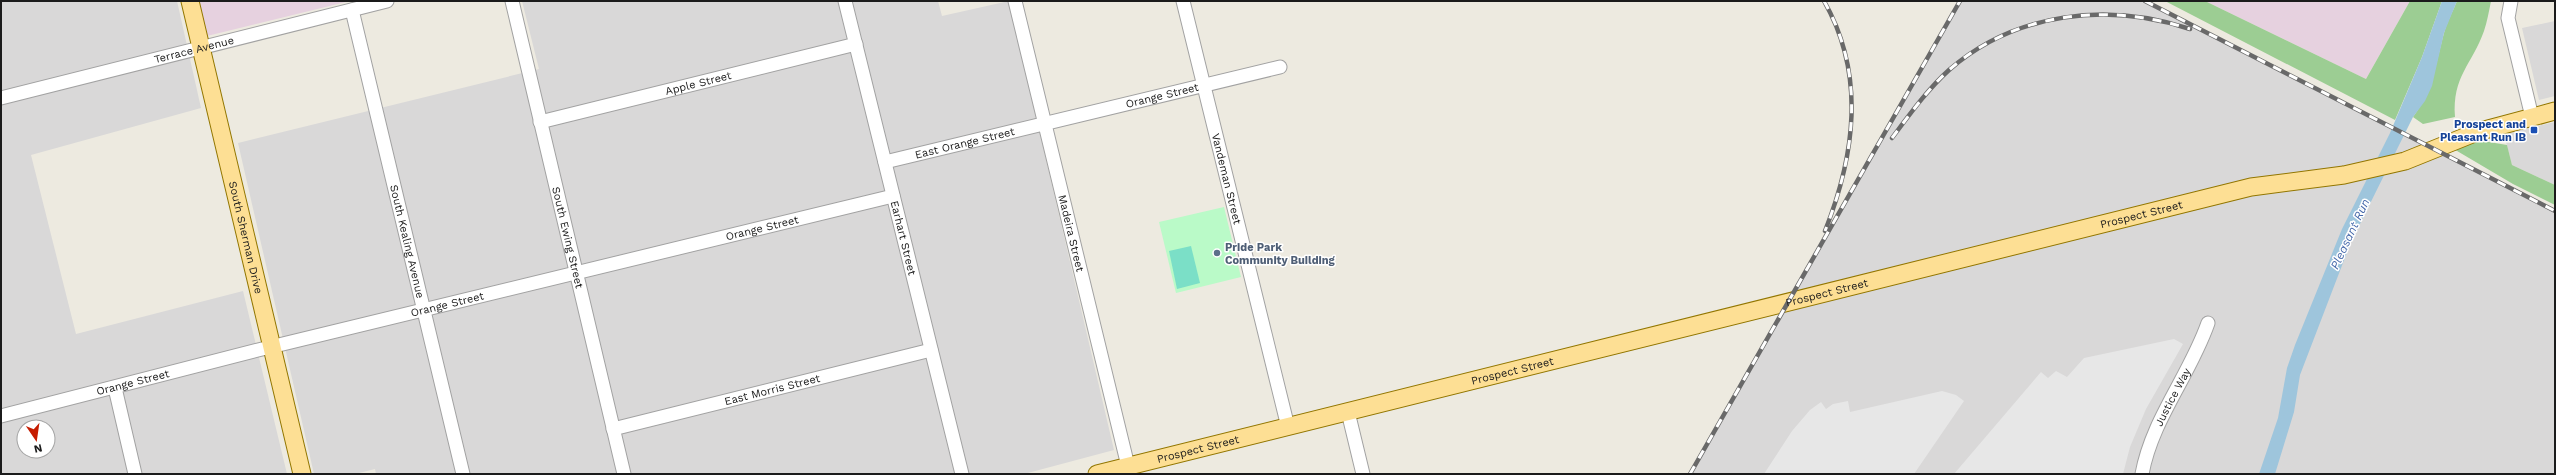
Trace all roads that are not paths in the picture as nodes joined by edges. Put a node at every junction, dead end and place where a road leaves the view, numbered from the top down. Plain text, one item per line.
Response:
1 (190, 1) edge
2 (387, 1) edge
3 (512, 1) edge
4 (845, 1) edge
5 (1015, 1) edge
6 (1183, 1) edge
7 (2511, 1) edge
8 (352, 10) junction
9 (856, 44) junction
10 (201, 48) junction
11 (1280, 67) dead end
12 (1204, 86) junction
13 (1, 98) edge
14 (2555, 111) edge
15 (2532, 117) junction
16 (540, 122) junction
17 (1044, 123) junction
18 (885, 162) junction
19 (893, 196) junction
20 (576, 274) junction
21 (424, 312) junction
22 (2208, 323) dead end
23 (273, 347) junction
24 (931, 350) junction
25 (115, 388) junction
26 (1348, 412) junction
27 (1, 416) edge
28 (1288, 427) junction
29 (613, 429) junction
30 (1128, 466) junction
31 (135, 474) edge
32 (302, 474) edge
33 (462, 474) edge
34 (624, 474) edge
35 (962, 474) edge
36 (1097, 474) edge
37 (1363, 474) edge
38 (2142, 474) edge

1 - 10 main road, South Sherman Drive
2 - 8 street, Terrace Avenue
3 - 16 street, South Ewing Street
4 - 9 street, Earhart Street
5 - 17 street, Madeira Street
6 - 12 street, Vandeman Street
7 - 15 street
8 - 10 street, Terrace Avenue
8 - 21 street, South Kealing Avenue
9 - 16 street, Apple Street
9 - 18 street, Earhart Street
10 - 13 street, Terrace Avenue
10 - 23 main road, South Sherman Drive
11 - 12 street, Orange Street
12 - 17 street, Orange Street
12 - 28 street, Vandeman Street
14 - 15 main road, Prospect Street
15 - 26 main road, Prospect Street
16 - 20 street, South Ewing Street
17 - 18 street, East Orange Street
17 - 30 street, Madeira Street
18 - 19 street, Earhart Street
19 - 20 street, Orange Street
19 - 24 street, Earhart Street
20 - 21 street, Orange Street
20 - 29 street, South Ewing Street
21 - 23 street, Orange Street
21 - 33 street, South Kealing Avenue
22 - 38 street, Justice Way
23 - 25 street, Orange Street
23 - 32 main road, South Sherman Drive
24 - 29 street, East Morris Street
24 - 35 street, Earhart Street
25 - 27 street, Orange Street
25 - 31 street
26 - 28 main road, Prospect Street
26 - 37 street
28 - 30 main road, Prospect Street
29 - 34 street, South Ewing Street
30 - 36 main road, Prospect Street

